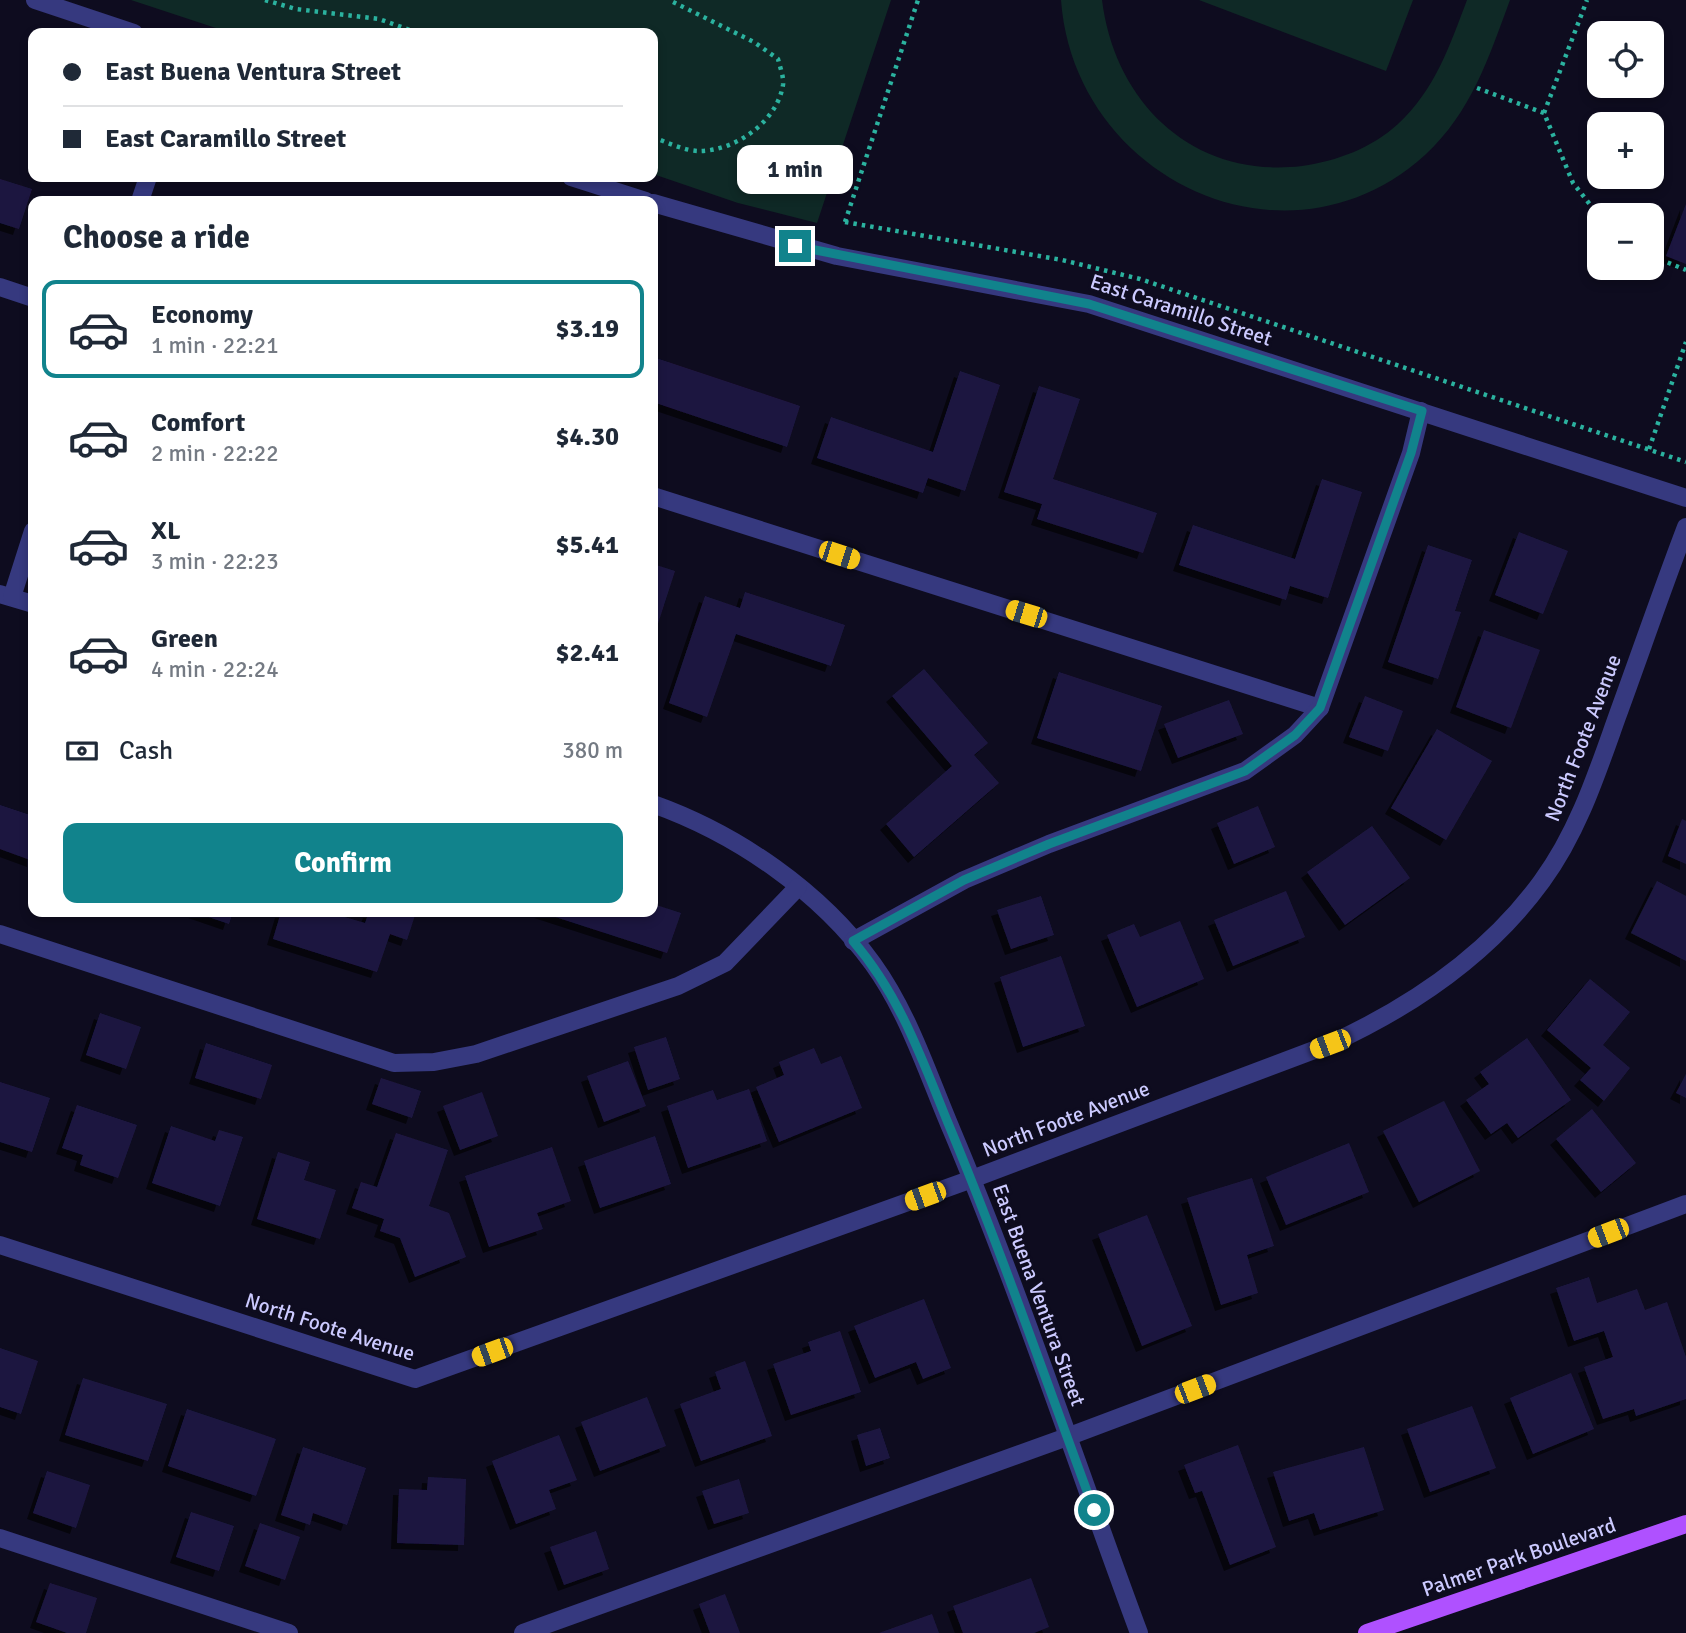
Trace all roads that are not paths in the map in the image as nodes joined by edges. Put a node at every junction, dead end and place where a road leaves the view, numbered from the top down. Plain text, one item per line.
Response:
1 (35, 0) edge
2 (119, 28) edge
3 (587, 182) edge
4 (630, 196) edge
5 (658, 204) edge
6 (0, 287) edge
7 (28, 296) edge
8 (1422, 411) junction
9 (658, 498) edge
10 (1686, 498) edge
11 (1686, 527) edge
12 (28, 543) edge
13 (6, 595) edge
14 (28, 602) edge
15 (1320, 708) junction
16 (658, 806) edge
17 (798, 887) junction
18 (0, 934) edge
19 (853, 941) junction
20 (972, 1179) junction
21 (1686, 1204) edge
22 (0, 1245) edge
23 (1067, 1437) junction
24 (1686, 1524) edge
25 (0, 1538) edge
26 (289, 1633) edge
27 (523, 1633) edge
28 (1139, 1633) edge
29 (1367, 1633) edge

1 - 2 street
3 - 4 street
5 - 8 street, East Caramillo Street
6 - 7 street
8 - 10 street, East Caramillo Street
8 - 15 street
9 - 15 street
11 - 20 street, North Foote Avenue
12 - 13 street
13 - 14 street
15 - 19 street
16 - 17 street, East Buena Ventura Street
17 - 18 street
17 - 19 street, East Buena Ventura Street
19 - 20 street, East Buena Ventura Street
20 - 22 street, North Foote Avenue
20 - 23 street, East Buena Ventura Street
21 - 23 street
23 - 27 street
23 - 28 street, East Buena Ventura Street
24 - 29 main road, Palmer Park Boulevard
25 - 26 street

